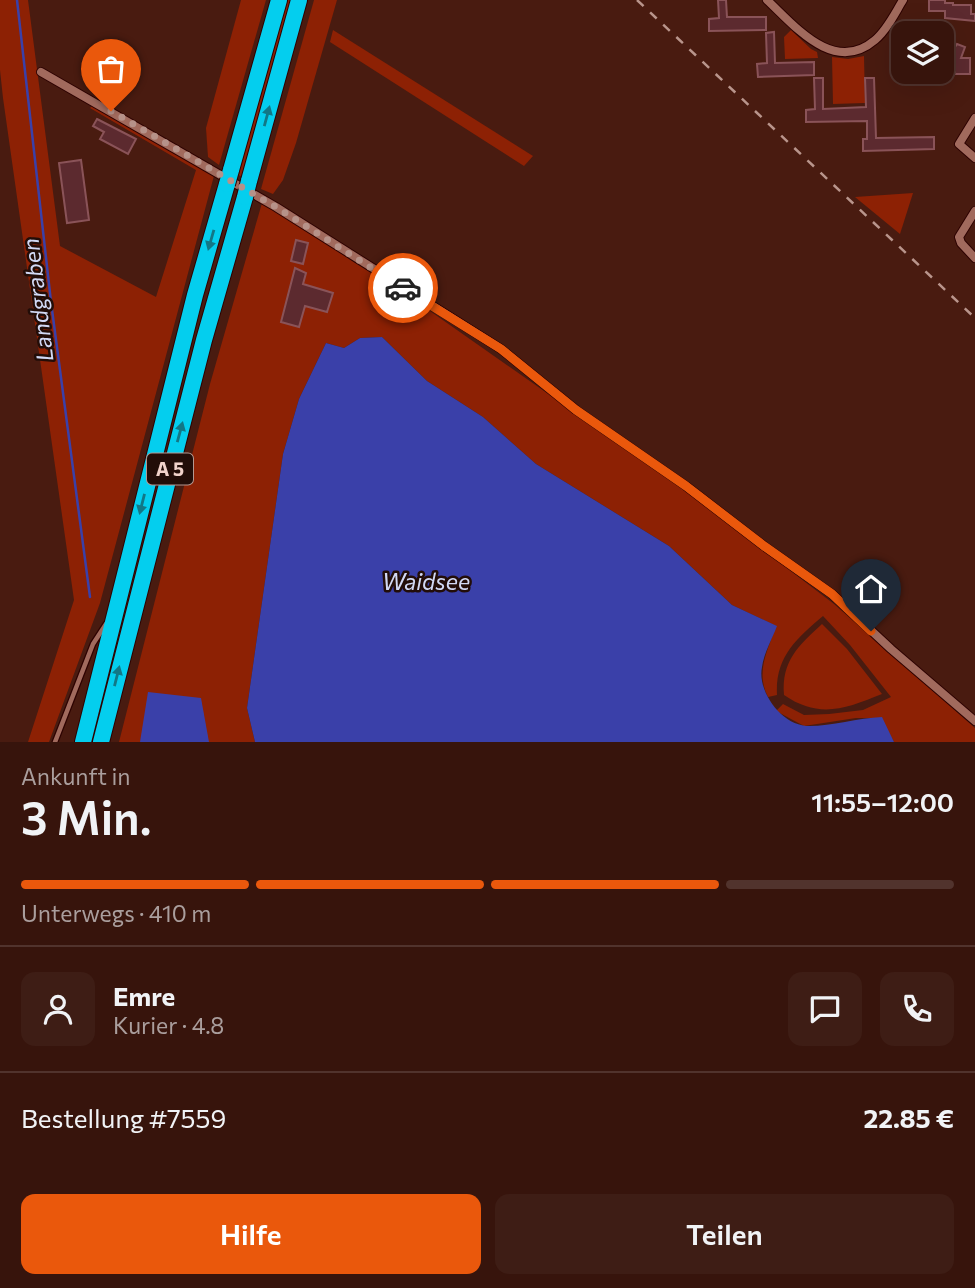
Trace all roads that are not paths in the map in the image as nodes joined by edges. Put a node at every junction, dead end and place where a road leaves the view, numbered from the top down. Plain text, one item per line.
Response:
1 (279, 0) edge
2 (299, 0) edge
3 (767, 0) edge
4 (903, 0) edge
5 (41, 72) dead end
6 (975, 118) edge
7 (975, 158) edge
8 (975, 211) edge
9 (975, 258) edge
10 (116, 608) junction
11 (975, 721) edge
12 (55, 742) edge
13 (83, 742) edge
14 (101, 742) edge

1 -> 10 highway, A 5
14 -> 2 highway, A 5
3 - 4 street
5 - 11 street
6 - 7 street
8 - 9 street
10 - 12 lane
10 - 13 highway, A 5

